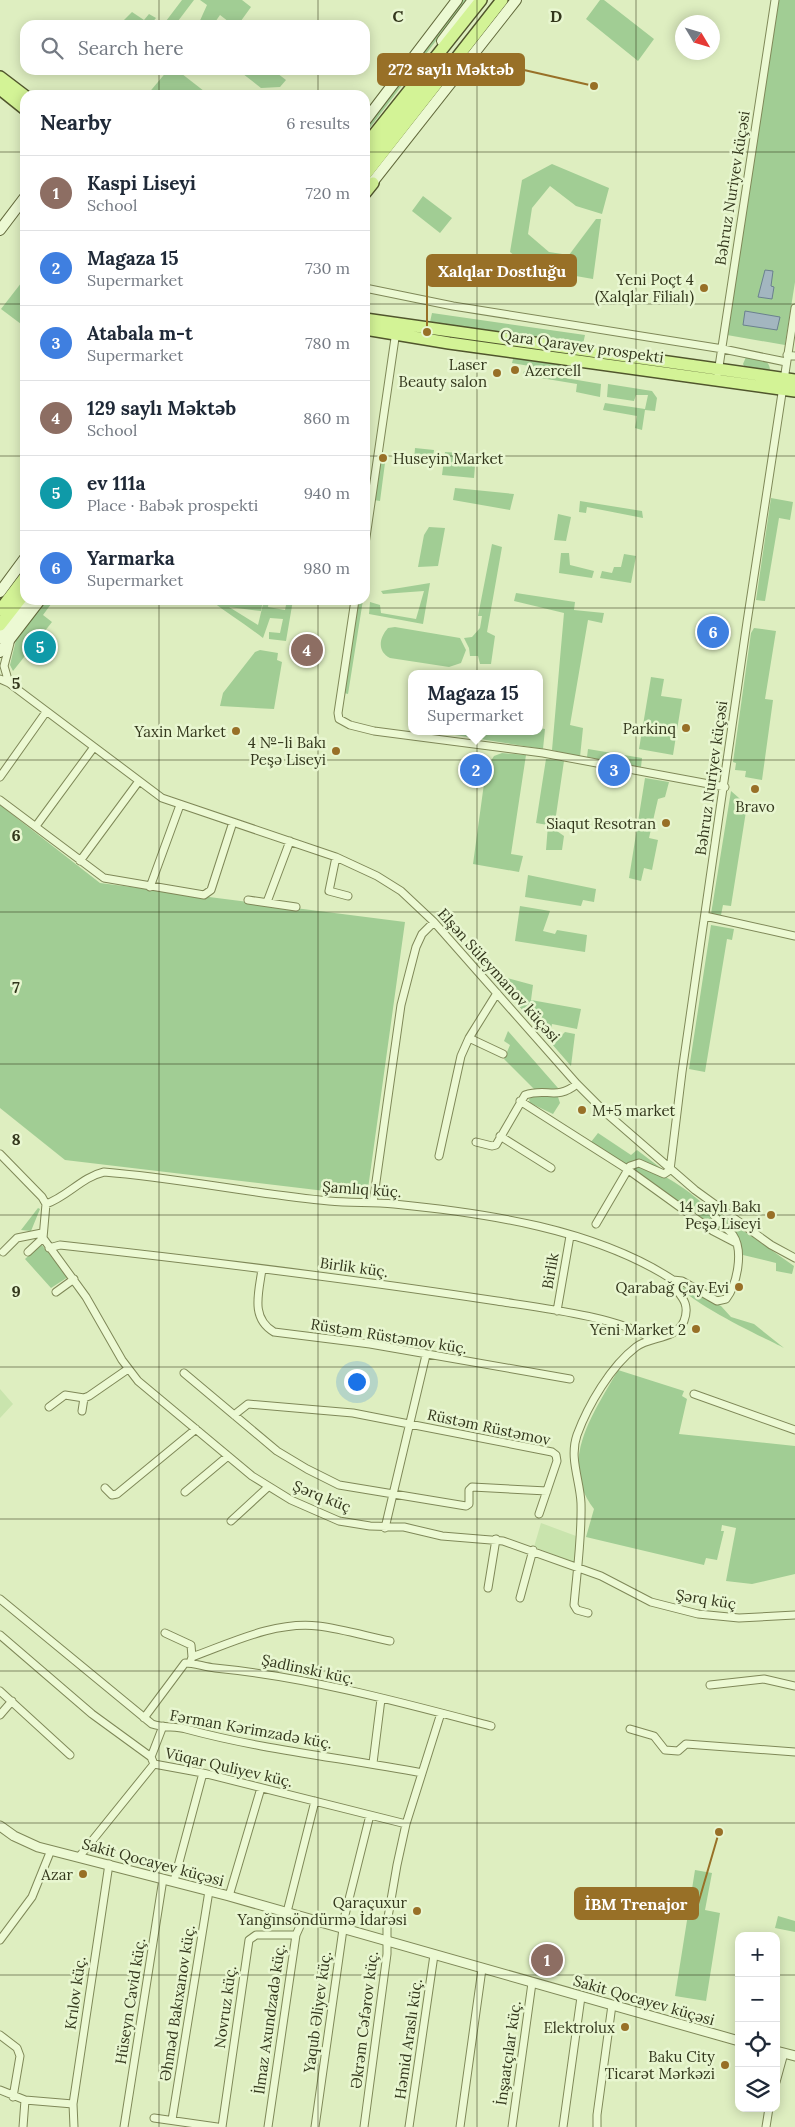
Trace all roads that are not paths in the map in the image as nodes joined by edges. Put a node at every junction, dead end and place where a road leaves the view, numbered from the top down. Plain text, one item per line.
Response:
1 (457, 0) edge
2 (473, 0) edge
3 (481, 0) edge
4 (493, 0) edge
5 (502, 0) edge
6 (516, 0) edge
7 (775, 0) edge
8 (0, 76) edge
9 (0, 89) edge
10 (20, 92) edge
11 (20, 104) edge
12 (370, 114) edge
13 (370, 135) edge
14 (370, 140) edge
15 (370, 155) edge
16 (370, 182) edge
17 (370, 182) edge
18 (20, 204) edge
19 (0, 230) edge
20 (370, 289) edge
21 (795, 308) edge
22 (370, 329) edge
23 (370, 329) edge
24 (370, 329) edge
25 (395, 338) junction
26 (418, 338) junction
27 (722, 349) junction
28 (790, 358) edge
29 (718, 374) junction
30 (787, 383) edge
31 (795, 392) edge
32 (370, 510) edge
33 (20, 565) edge
34 (20, 584) edge
35 (0, 592) edge
36 (20, 599) edge
37 (25, 605) edge
38 (36, 605) edge
39 (354, 605) edge
40 (0, 610) edge
41 (0, 625) edge
42 (0, 638) edge
43 (12, 638) junction
44 (0, 652) edge
45 (0, 679) edge
46 (9, 683) junction
47 (46, 712) junction
48 (94, 747) junction
49 (0, 777) edge
50 (139, 782) junction
51 (724, 786) junction
52 (0, 800) edge
53 (180, 805) junction
54 (233, 822) junction
55 (36, 826) junction
56 (290, 841) junction
57 (336, 857) junction
58 (80, 861) junction
59 (150, 887) junction
60 (348, 896) dead end
61 (248, 900) dead end
62 (267, 902) junction
63 (296, 907) dead end
64 (705, 916) junction
65 (434, 922) junction
66 (795, 936) edge
67 (498, 993) junction
68 (469, 1038) junction
69 (503, 1054) dead end
70 (577, 1084) junction
71 (520, 1101) junction
72 (500, 1136) junction
73 (476, 1142) dead end
74 (0, 1154) edge
75 (439, 1156) dead end
76 (551, 1168) dead end
77 (627, 1170) junction
78 (670, 1170) junction
79 (373, 1203) junction
80 (46, 1204) junction
81 (714, 1204) junction
82 (596, 1224) dead end
83 (42, 1236) junction
84 (570, 1236) junction
85 (736, 1243) junction
86 (49, 1248) junction
87 (3, 1252) dead end
88 (28, 1252) dead end
89 (795, 1258) edge
90 (262, 1268) junction
91 (74, 1279) junction
92 (673, 1280) junction
93 (56, 1292) dead end
94 (557, 1311) junction
95 (651, 1339) junction
96 (426, 1355) junction
97 (128, 1369) junction
98 (184, 1373) dead end
99 (570, 1380) dead end
100 (694, 1394) dead end
101 (84, 1398) junction
102 (49, 1407) dead end
103 (82, 1411) dead end
104 (234, 1415) junction
105 (408, 1424) junction
106 (196, 1429) junction
107 (795, 1430) edge
108 (228, 1456) junction
109 (268, 1487) junction
110 (105, 1488) dead end
111 (547, 1491) junction
112 (184, 1492) dead end
113 (392, 1494) junction
114 (539, 1514) dead end
115 (231, 1521) dead end
116 (385, 1528) junction
117 (496, 1539) junction
118 (533, 1550) junction
119 (578, 1567) junction
120 (488, 1588) dead end
121 (520, 1598) dead end
122 (0, 1599) edge
123 (588, 1613) dead end
124 (795, 1615) edge
125 (165, 1633) dead end
126 (0, 1635) edge
127 (390, 1641) dead end
128 (191, 1660) junction
129 (710, 1684) dead end
130 (795, 1686) edge
131 (0, 1691) edge
132 (380, 1699) junction
133 (12, 1701) junction
134 (441, 1713) junction
135 (0, 1715) edge
136 (144, 1718) junction
137 (163, 1726) junction
138 (491, 1726) dead end
139 (630, 1729) dead end
140 (795, 1752) edge
141 (70, 1755) dead end
142 (150, 1757) junction
143 (373, 1763) junction
144 (154, 1764) junction
145 (203, 1773) junction
146 (422, 1773) junction
147 (261, 1788) junction
148 (315, 1801) junction
149 (370, 1815) junction
150 (406, 1824) junction
151 (0, 1826) edge
152 (51, 1850) junction
153 (79, 1857) junction
154 (109, 1864) junction
155 (163, 1878) junction
156 (174, 1881) junction
157 (209, 1891) junction
158 (229, 1896) junction
159 (287, 1912) junction
160 (304, 1917) junction
161 (342, 1928) junction
162 (296, 1935) junction
163 (0, 1940) edge
164 (386, 1941) junction
165 (434, 1955) junction
166 (482, 1968) junction
167 (532, 1983) junction
168 (581, 1997) junction
169 (612, 2005) junction
170 (0, 2035) edge
171 (735, 2040) edge
172 (789, 2053) edge
173 (780, 2073) edge
174 (0, 2090) edge
175 (13, 2097) junction
176 (25, 2100) junction
177 (73, 2104) junction
178 (768, 2112) edge
179 (154, 2118) dead end
180 (172, 2120) junction
181 (23, 2127) edge
182 (74, 2127) edge
183 (124, 2127) edge
184 (217, 2127) edge
185 (222, 2127) edge
186 (268, 2127) edge
187 (314, 2127) edge
188 (364, 2127) edge
189 (409, 2127) edge
190 (460, 2127) edge
191 (512, 2127) edge
192 (563, 2127) edge
193 (597, 2127) edge
194 (766, 2127) edge

1 - 12 main road
2 - 13 main road
3 - 14 main road
4 - 15 main road
5 - 16 main road
6 - 17 main road
7 - 27 street, Bəhruz Nuriyev küçəsi
8 - 10 main road
9 - 11 main road
18 - 19 main road
20 - 27 street
21 - 28 street, Bəhruz Nuriyev küçəsi
22 - 26 main road, Qara Qarayev prospekti
23 - 25 street
24 - 29 main road, Qara Qarayev prospekti
25 - 26 street
25 - 32 street
26 - 29 main road, Qara Qarayev prospekti
27 - 28 street
27 - 29 street, Bəhruz Nuriyev küçəsi
28 - 30 street, Bəhruz Nuriyev küçəsi
29 - 30 main road, Qara Qarayev prospekti
30 - 31 main road, Qara Qarayev prospekti
30 - 51 street, Bəhruz Nuriyev küçəsi
33 - 35 main road
34 - 40 main road
36 - 41 main road
37 - 42 main road
38 - 43 main road
39 - 51 street
43 - 44 main road
43 - 46 street
45 - 46 street, Elşən Süleymanov küçəsi
46 - 47 street, Elşən Süleymanov küçəsi
47 - 48 street, Elşən Süleymanov küçəsi
47 - 49 street
48 - 50 street, Elşən Süleymanov küçəsi
48 - 55 street
50 - 53 street, Elşən Süleymanov küçəsi
50 - 58 street
51 - 64 street, Bəhruz Nuriyev küçəsi
52 - 55 street
53 - 54 street, Elşən Süleymanov küçəsi
53 - 59 street
54 - 56 street, Elşən Süleymanov küçəsi
54 - 59 street
55 - 58 street
56 - 57 street, Elşən Süleymanov küçəsi
56 - 62 street
57 - 60 street
57 - 65 street, Elşən Süleymanov küçəsi
58 - 59 street
61 - 62 street
62 - 63 street
64 - 66 street
64 - 78 street, Bəhruz Nuriyev küçəsi
65 - 67 street, Elşən Süleymanov küçəsi
65 - 79 street
67 - 68 street
67 - 70 street, Elşən Süleymanov küçəsi
68 - 69 street
68 - 75 street
70 - 71 street
70 - 78 street, Elşən Süleymanov küçəsi
71 - 72 street
71 - 77 street
72 - 73 street
72 - 76 street
74 - 80 street
77 - 78 street
77 - 82 street
77 - 85 street
78 - 81 street, Elşən Süleymanov küçəsi
79 - 80 street, Şamlıq küç.
79 - 84 street, Şamlıq küç.
80 - 83 street
81 - 85 street
81 - 89 street, Elşən Süleymanov küçəsi
83 - 86 street, Şərq küç
83 - 87 street
83 - 88 street
84 - 92 street, Şamlıq küç.
84 - 94 street, Birlik
85 - 92 street, Şamlıq küç.
86 - 90 street, Birlik küç.
86 - 91 street, Şərq küç
90 - 94 street, Birlik küç.
90 - 96 street, Rüstəm Rüstəmov küç.
91 - 93 street
91 - 97 street, Şərq küç
92 - 95 street
94 - 95 street, Birlik küç.
95 - 119 street
96 - 99 street, Rüstəm Rüstəmov küç.
96 - 105 street, Rüstəm Rüstəmov
97 - 101 street
97 - 106 street, Şərq küç
98 - 104 street
100 - 107 street
101 - 102 street
101 - 103 street
104 - 105 street, Rüstəm Rüstəmov
104 - 113 street
105 - 111 street, Rüstəm Rüstəmov
105 - 113 street, Rüstəm Rüstəmov
106 - 108 street, Şərq küç
106 - 110 street
108 - 109 street, Şərq küç
108 - 112 street
109 - 115 street
109 - 116 street, Şərq küç
111 - 113 street
111 - 114 street, Rüstəm Rüstəmov
113 - 116 street, Rüstəm Rüstəmov
116 - 117 street, Şərq küç
117 - 118 street, Şərq küç
117 - 120 street
118 - 119 street, Şərq küç
118 - 121 street
119 - 123 street
119 - 124 street, Şərq küç
122 - 136 street, Fərman Kərimzadə küç.
125 - 128 street
126 - 142 street, Vüqar Quliyev küç.
127 - 128 street
128 - 132 street, Şadlinski küç.
128 - 136 street
129 - 130 street
131 - 133 street
132 - 134 street, Şadlinski küç.
132 - 143 street
133 - 135 street
133 - 141 street
134 - 138 street, Şadlinski küç.
134 - 146 street, Əkrəm Cəfərov küç.
136 - 137 street, Fərman Kərimzadə küç.
137 - 142 street
137 - 143 street, Fərman Kərimzadə küç.
139 - 140 street
142 - 144 street, Vüqar Quliyev küç.
143 - 146 street, Fərman Kərimzadə küç.
144 - 145 street, Vüqar Quliyev küç.
144 - 153 street
145 - 147 street, Vüqar Quliyev küç.
145 - 156 street
146 - 150 street, Əkrəm Cəfərov küç.
147 - 148 street, Vüqar Quliyev küç.
147 - 158 street
148 - 149 street, Vüqar Quliyev küç.
148 - 159 street
149 - 150 street, Vüqar Quliyev küç.
149 - 161 street, Yaqub Əliyev küç.
150 - 164 street, Əkrəm Cəfərov küç.
151 - 152 street, Sakit Qocayev küçəsi
152 - 153 street, Sakit Qocayev küçəsi
152 - 163 street
153 - 154 street, Sakit Qocayev küçəsi
154 - 155 street, Sakit Qocayev küçəsi
154 - 177 street, Krılov küç.
155 - 156 street, Sakit Qocayev küçəsi
155 - 183 street, Hüseyn Cavid küç.
156 - 157 street, Sakit Qocayev küçəsi
157 - 158 street, Sakit Qocayev küçəsi
157 - 180 street, Əhməd Bakıxanov küç.
158 - 159 street, Sakit Qocayev küçəsi
159 - 160 street, Sakit Qocayev küçəsi
160 - 161 street, Sakit Qocayev küçəsi
160 - 162 street, İlmaz Axundzadə küç.
161 - 164 street, Sakit Qocayev küçəsi
161 - 187 street, Yaqub Əliyev küç.
162 - 185 street, Novruz küç.
162 - 186 street, İlmaz Axundzadə küç.
164 - 165 street, Sakit Qocayev küçəsi
164 - 188 street, Əkrəm Cəfərov küç.
165 - 166 street, Sakit Qocayev küçəsi
165 - 189 street, Həmid Araslı küç.
166 - 167 street, Sakit Qocayev küçəsi
166 - 190 street
167 - 168 street, Sakit Qocayev küçəsi
167 - 191 street, İnşaatçılar küç.
168 - 169 street, Sakit Qocayev küçəsi
168 - 192 street
169 - 171 street, Sakit Qocayev küçəsi
169 - 193 street
170 - 175 street
172 - 173 street
174 - 175 street
175 - 176 street
176 - 177 street
176 - 181 street
177 - 182 street, Krılov küç.
178 - 194 street
179 - 180 street
180 - 184 street

